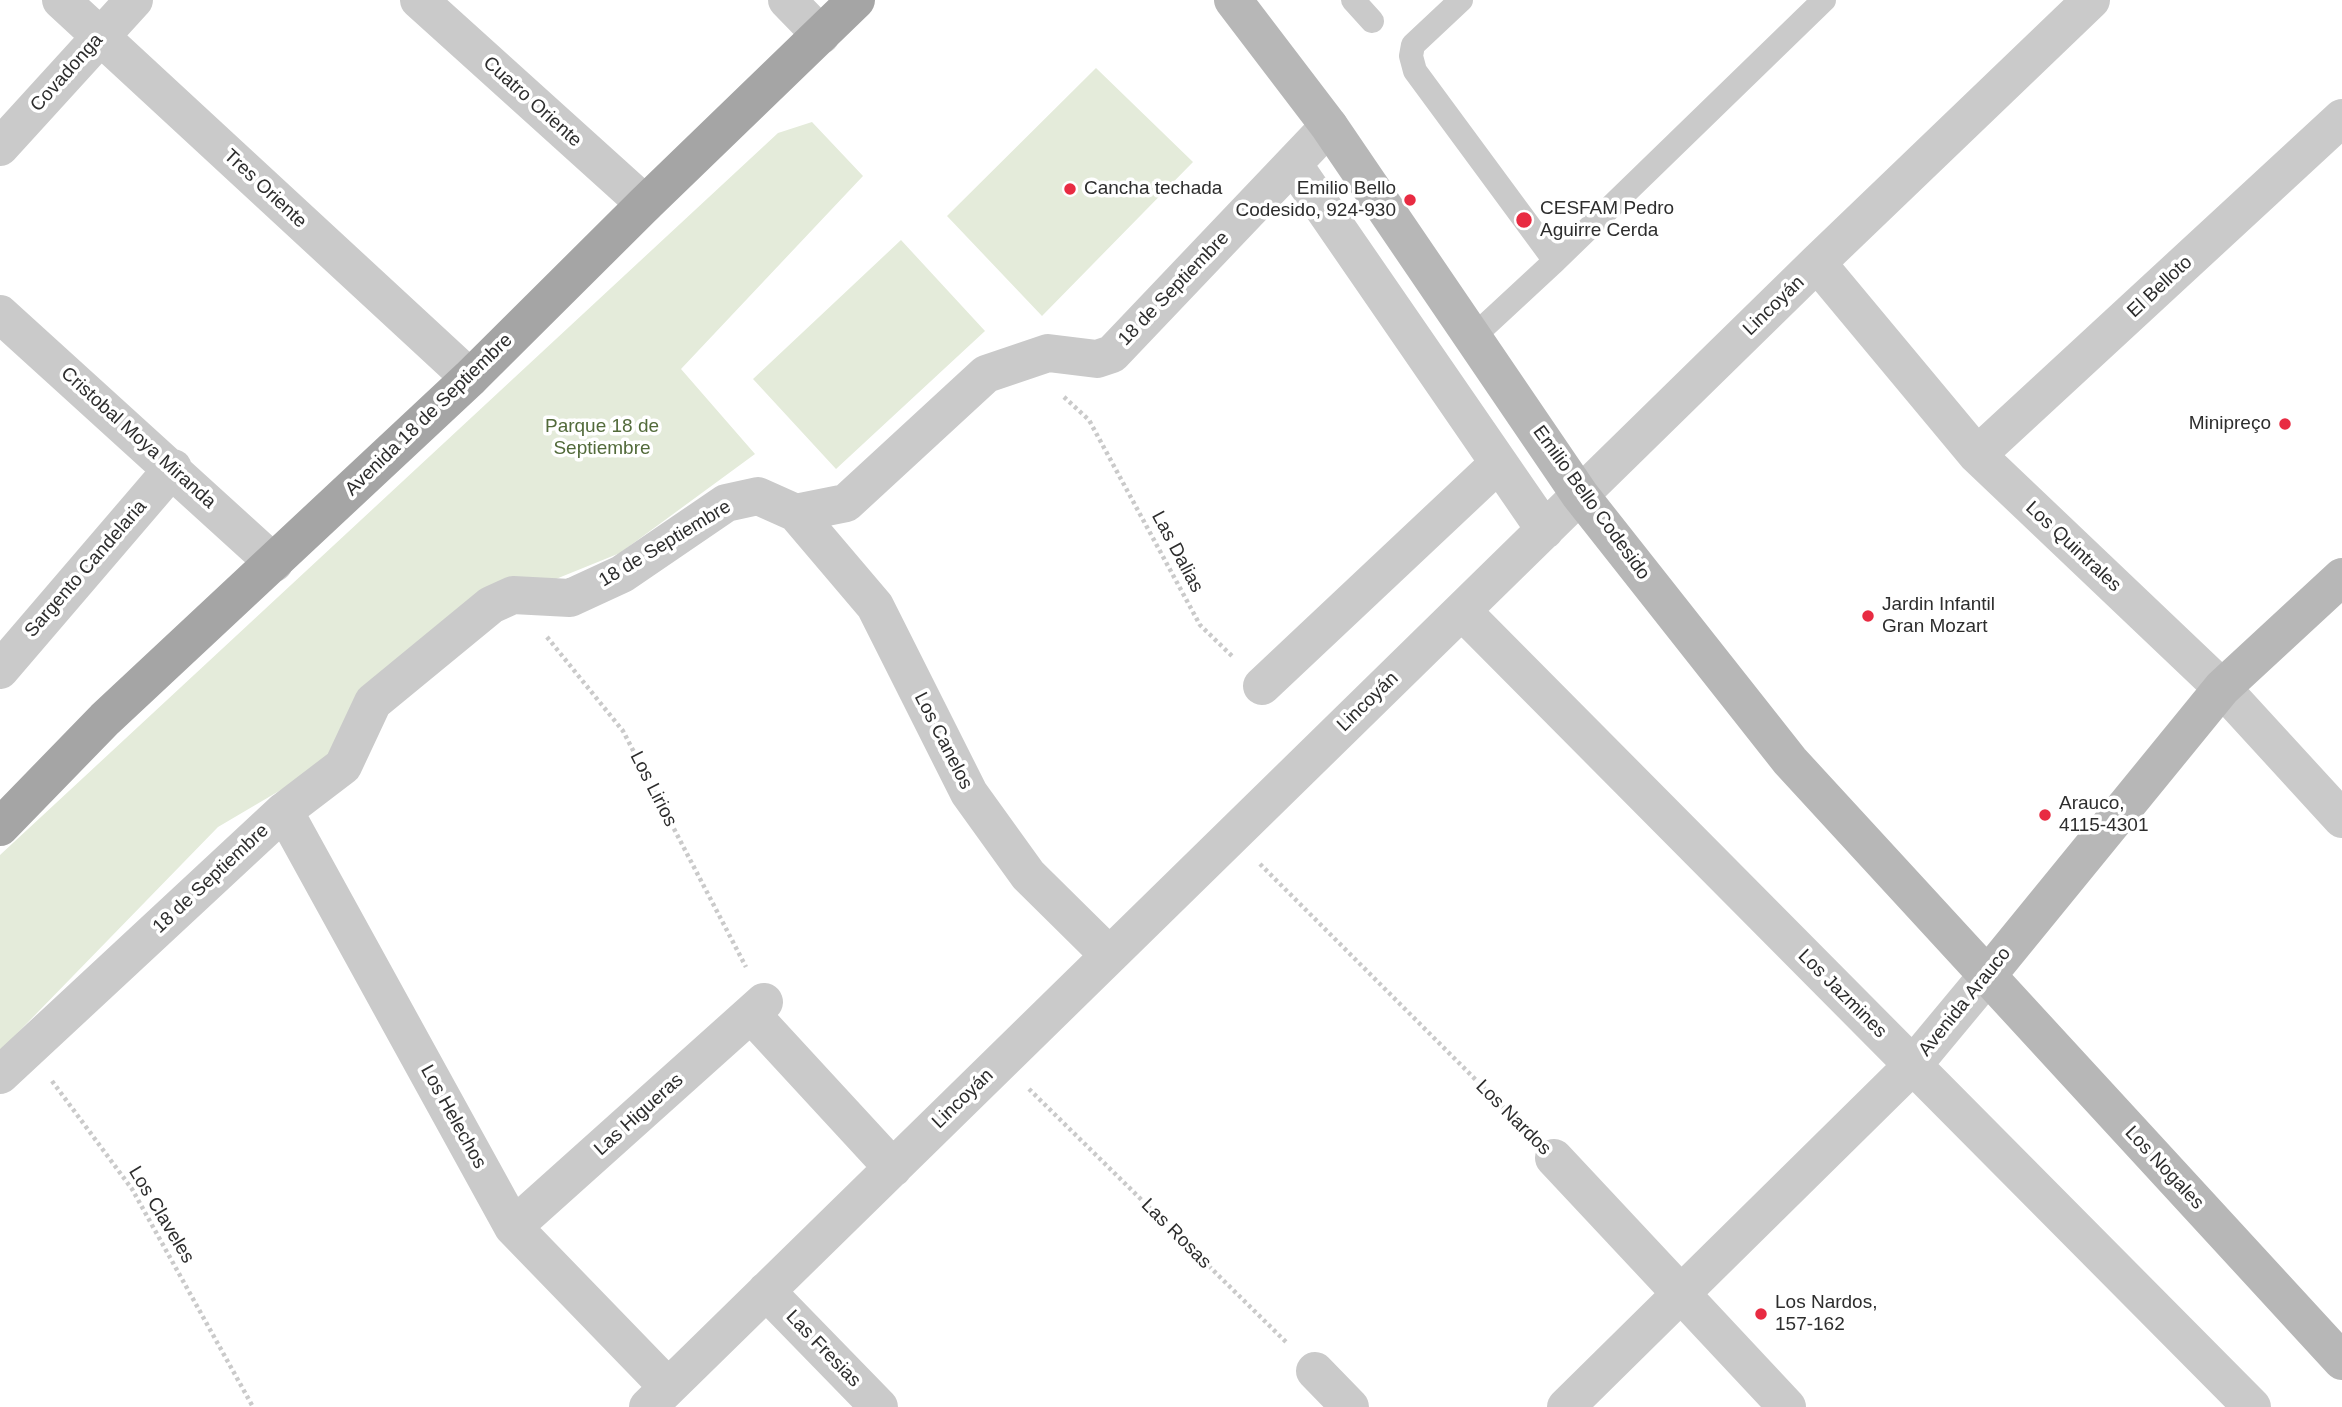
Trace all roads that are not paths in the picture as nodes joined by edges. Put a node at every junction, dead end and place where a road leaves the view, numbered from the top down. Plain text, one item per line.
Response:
1 (61, 0) edge
2 (134, 0) edge
3 (419, 0) edge
4 (788, 0) edge
5 (856, 0) edge
6 (1233, 0) edge
7 (1353, 0) edge
8 (1461, 0) edge
9 (1824, 0) edge
10 (2091, 0) edge
11 (1372, 21) dead end
12 (821, 34) junction
13 (100, 37) junction
14 (2342, 118) edge
15 (1329, 126) junction
16 (0, 147) edge
17 (1293, 164) junction
18 (645, 204) junction
19 (1555, 261) junction
20 (1817, 263) junction
21 (0, 314) edge
22 (1473, 337) junction
23 (470, 378) junction
24 (1977, 455) junction
25 (1497, 464) junction
26 (173, 468) junction
27 (1580, 495) junction
28 (796, 513) junction
29 (1545, 530) junction
30 (274, 563) junction
31 (2342, 577) edge
32 (1462, 611) junction
33 (1, 668) edge
34 (1262, 686) road end
35 (2222, 688) junction
36 (285, 811) junction
37 (2342, 819) edge
38 (0, 827) edge
39 (1109, 955) junction
40 (1987, 976) junction
41 (1913, 1066) junction
42 (0, 1075) edge
43 (1554, 1158) road end
44 (893, 1168) junction
45 (513, 1227) junction
46 (766, 1292) junction
47 (1681, 1294) junction
48 (2342, 1361) edge
49 (1315, 1371) road end
50 (658, 1397) edge
51 (879, 1407) edge
52 (1350, 1407) edge
53 (1566, 1407) edge
54 (1787, 1407) edge
55 (2252, 1407) edge

1 - 13 street, Tres Oriente
2 - 13 street, Covadonga
3 - 18 street, Cuatro Oriente
4 - 12 street
5 - 12 main road, Avenida 18 de Septiembre
6 - 15 street, Emilio Bello Codesido
7 - 11 lane
8 - 19 lane
9 - 19 lane
10 - 20 street, Lincoyán
12 - 18 main road, Avenida 18 de Septiembre
13 - 16 street, Covadonga
13 - 23 street, Tres Oriente
14 - 24 street, El Belloto
15 - 17 street, 18 de Septiembre
15 - 22 street, Emilio Bello Codesido
17 - 25 street
17 - 28 street, 18 de Septiembre
18 - 23 main road, Avenida 18 de Septiembre
19 - 22 lane
20 - 24 street, Los Quintrales
20 - 27 street, Lincoyán
21 - 26 street, Cristobal Moya Miranda
22 - 27 street, Emilio Bello Codesido
23 - 30 main road, Avenida 18 de Septiembre
24 - 35 street, Los Quintrales
25 - 29 street
25 - 34 street
26 - 30 street, Cristobal Moya Miranda
26 - 33 street, Sargento Candelaria
27 - 29 street, Lincoyán
27 - 40 street, Emilio Bello Codesido
28 - 36 street, 18 de Septiembre
28 - 39 street, Los Canelos
29 - 32 street, Lincoyán
30 - 38 main road, Avenida 18 de Septiembre
31 - 35 street, Avenida Arauco
32 - 39 street, Lincoyán
32 - 41 street, Los Jazmines
35 - 37 street, Los Quintrales
35 - 40 street, Avenida Arauco
36 - 42 street, 18 de Septiembre
36 - 45 street, Los Helechos
39 - 44 street, Lincoyán
40 - 41 street, Avenida Arauco
40 - 48 street, Los Nogales
41 - 47 street, Avenida Arauco
41 - 55 street, Los Jazmines
43 - 47 street, Los Nardos
44 - 45 street, Las Higueras
44 - 46 street, Lincoyán
45 - 50 street, Los Helechos
46 - 50 street, Lincoyán
46 - 51 street, Las Fresias
47 - 53 street, Avenida Arauco
47 - 54 street, Los Nardos
49 - 52 street

